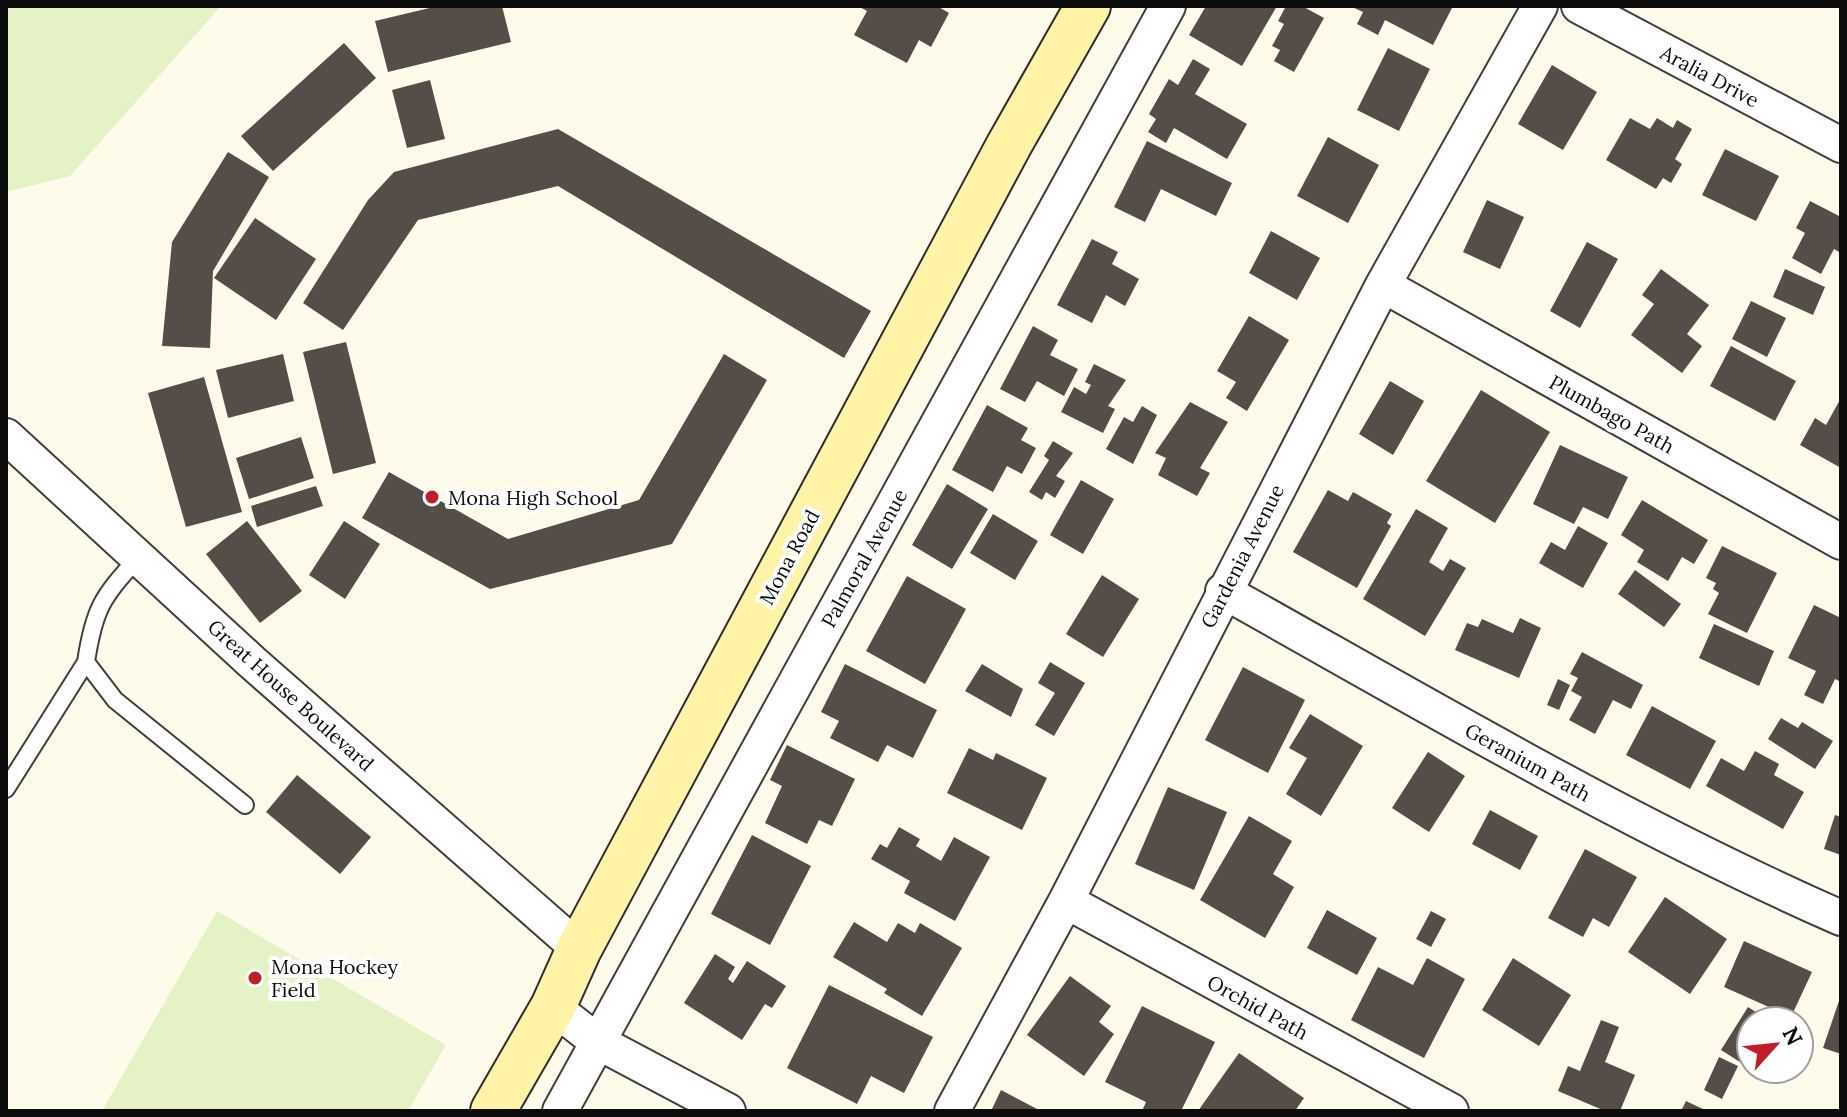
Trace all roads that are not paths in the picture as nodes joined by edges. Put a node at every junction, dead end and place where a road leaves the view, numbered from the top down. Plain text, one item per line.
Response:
1 (1088, 6) edge
2 (1168, 6) edge
3 (1540, 6) edge
4 (1579, 6) edge
5 (1841, 145) edge
6 (1383, 285) junction
7 (6, 436) edge
8 (1841, 542) edge
9 (138, 558) junction
10 (1223, 591) junction
11 (86, 662) junction
12 (6, 789) edge
13 (245, 805) dead end
14 (1066, 901) junction
15 (1841, 918) edge
16 (579, 949) junction
17 (553, 1007) junction
18 (598, 1042) junction
19 (493, 1111) edge
20 (560, 1111) edge
21 (728, 1111) edge
22 (952, 1111) edge
23 (1451, 1111) edge

1 - 16 street, Mona Road
2 - 18 street, Palmoral Avenue
3 - 6 street, Gardenia Avenue
4 - 5 street, Aralia Drive
6 - 8 street, Plumbago Path
6 - 10 street, Gardenia Avenue
7 - 9 street, Great House Boulevard
9 - 11 lane
9 - 16 street, Great House Boulevard
10 - 14 street, Gardenia Avenue
10 - 15 street, Geranium Path
11 - 12 lane
11 - 13 lane
14 - 22 street, Gardenia Avenue
14 - 23 street, Orchid Path
16 - 17 street, Mona Road
17 - 18 street
17 - 19 street, Mona Road
18 - 20 street, Palmoral Avenue
18 - 21 street

